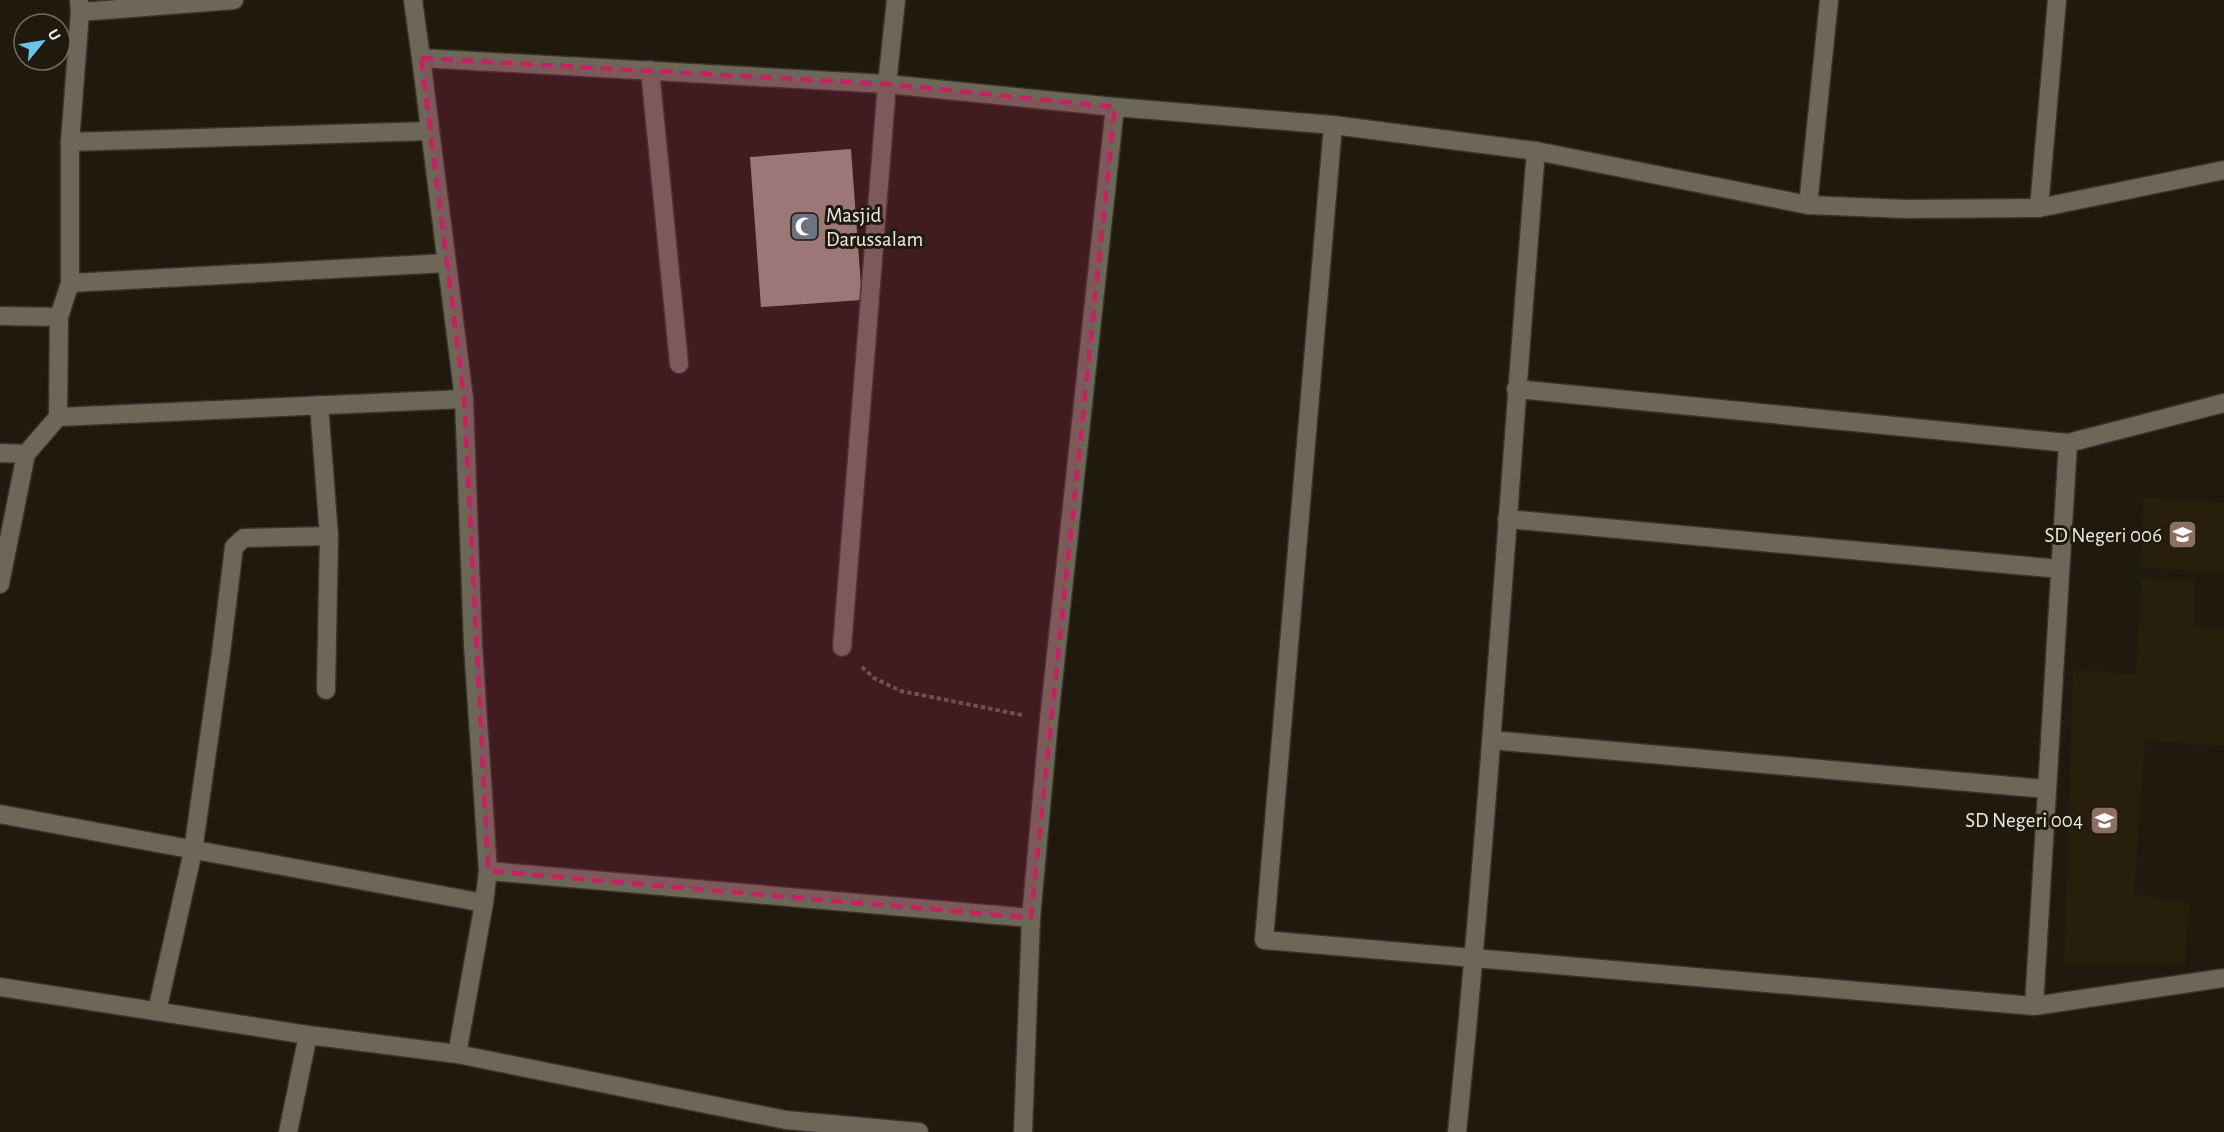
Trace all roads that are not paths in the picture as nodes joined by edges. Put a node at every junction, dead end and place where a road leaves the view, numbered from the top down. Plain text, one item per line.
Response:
1 (234, 0) edge
2 (413, 0) edge
3 (896, 0) edge
4 (1829, 0) edge
5 (2057, 0) edge
6 (79, 6) edge
7 (421, 58) junction
8 (650, 70) junction
9 (886, 84) junction
10 (1115, 107) junction
11 (1333, 125) junction
12 (430, 131) junction
13 (70, 142) junction
14 (1536, 151) junction
15 (2224, 170) edge
16 (1808, 205) junction
17 (2039, 208) junction
18 (447, 263) junction
19 (70, 284) junction
20 (0, 316) edge
21 (59, 317) junction
22 (679, 364) dead end
23 (1516, 388) junction
24 (464, 399) junction
25 (2224, 403) edge
26 (319, 405) junction
27 (58, 417) junction
28 (2067, 443) junction
29 (0, 453) edge
30 (26, 454) junction
31 (1507, 519) junction
32 (329, 536) junction
33 (2060, 569) junction
34 (0, 584) edge
35 (842, 647) road end
36 (326, 690) dead end
37 (1491, 740) junction
38 (2046, 789) junction
39 (0, 814) edge
40 (193, 851) junction
41 (488, 871) junction
42 (484, 903) junction
43 (1030, 918) junction
44 (1475, 958) junction
45 (2224, 978) edge
46 (0, 987) edge
47 (2034, 1006) junction
48 (157, 1011) junction
49 (308, 1035) junction
50 (457, 1054) junction
51 (784, 1126) edge
52 (288, 1132) edge
53 (919, 1132) edge
54 (1023, 1132) edge
55 (1457, 1132) edge

1 - 6 street
2 - 7 street
3 - 9 street
4 - 16 street
5 - 17 street
6 - 13 street
7 - 8 street
7 - 12 street
8 - 9 street
8 - 22 street
9 - 10 street
9 - 35 street
10 - 11 street
10 - 43 street
11 - 14 street
11 - 44 street
12 - 13 street
12 - 18 street
13 - 19 street
14 - 16 street
14 - 23 street
15 - 17 street
16 - 17 street
18 - 19 street
18 - 24 street
19 - 21 street
20 - 21 street
21 - 27 street
23 - 28 street
23 - 31 street
24 - 26 street
24 - 41 street
25 - 28 street
26 - 27 street
26 - 32 street
27 - 30 street
28 - 33 street
29 - 30 street
30 - 34 street
31 - 33 street
31 - 37 street
32 - 36 street
32 - 40 street
33 - 38 street
37 - 38 street
37 - 44 street
38 - 47 street
39 - 40 street
40 - 42 street
40 - 48 street
41 - 42 street
41 - 43 street
42 - 50 street
43 - 54 street
44 - 47 street
44 - 55 street
45 - 47 street
46 - 48 street
48 - 49 street
49 - 50 street
49 - 52 street
50 - 51 street
51 - 53 street

